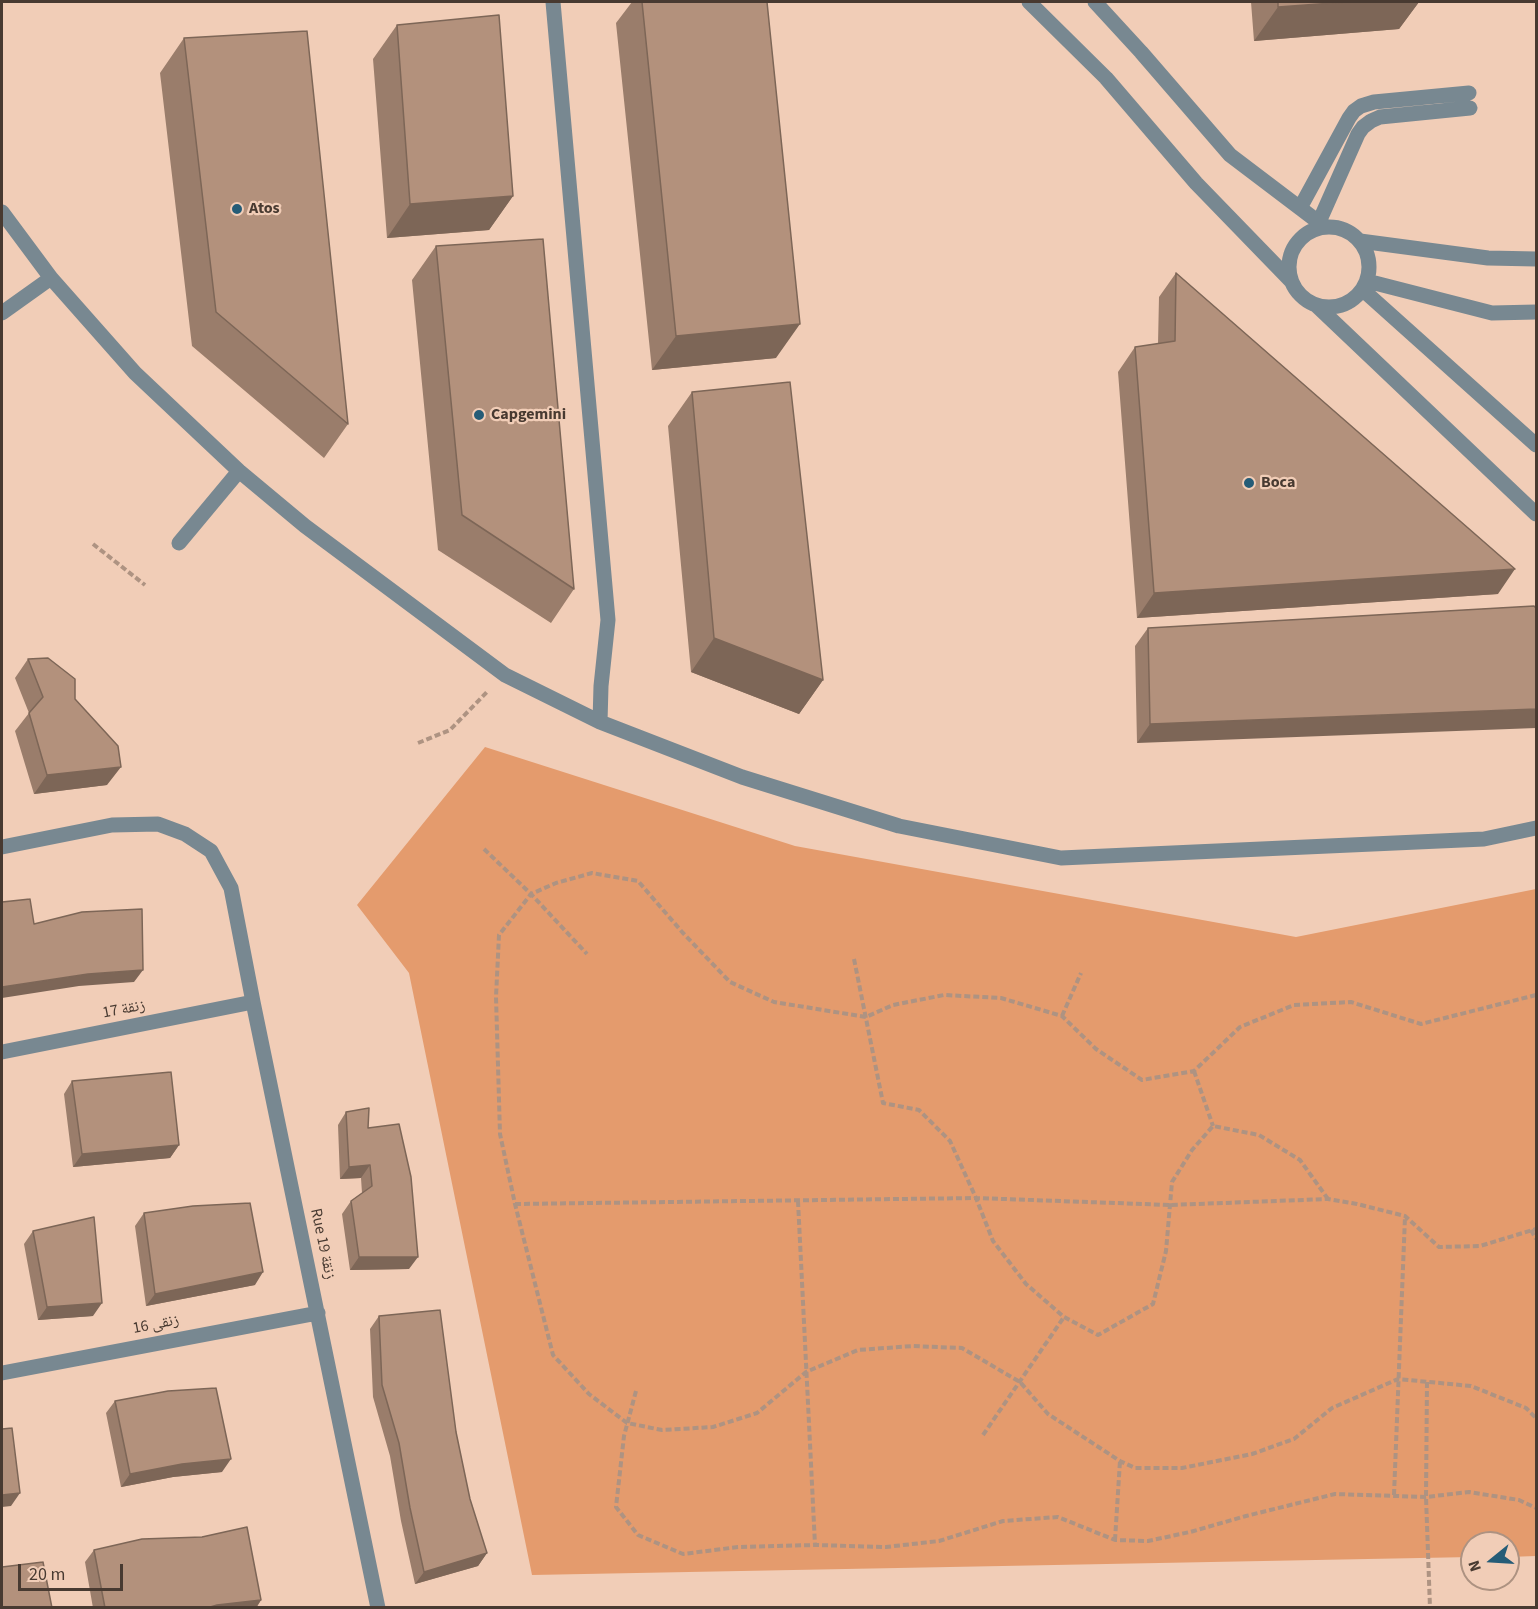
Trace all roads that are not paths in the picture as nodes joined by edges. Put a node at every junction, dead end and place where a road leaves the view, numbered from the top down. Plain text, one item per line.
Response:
1 (553, 2) edge
2 (1029, 2) edge
3 (1095, 2) edge
4 (1300, 208) junction
5 (2, 212) edge
6 (1322, 224) junction
7 (1360, 241) junction
8 (1536, 259) edge
9 (51, 278) junction
10 (1292, 282) junction
11 (1365, 285) junction
12 (1316, 305) junction
13 (1536, 312) edge
14 (2, 313) edge
15 (1536, 445) edge
16 (239, 471) junction
17 (1536, 514) edge
18 (179, 543) dead end
19 (600, 723) junction
20 (1536, 828) edge
21 (2, 847) edge
22 (253, 1002) junction
23 (2, 1052) edge
24 (318, 1313) junction
25 (2, 1373) edge
26 (378, 1608) edge

1 - 19 street
2 - 10 street
3 - 4 street
4 - 6 street
4 - 6 street
5 - 9 street
6 - 7 street
6 - 10 street
7 - 8 street
7 - 11 street
9 - 14 street
9 - 16 street
10 - 12 street
11 - 12 street
11 - 13 street
11 - 15 street
12 - 17 street
16 - 18 street
16 - 19 street
19 - 20 street
21 - 22 street, Rue 19 زنقة
22 - 23 street, زنقة 17
22 - 24 street, Rue 19 زنقة
24 - 25 street, زنقى 16
24 - 26 street, Rue 19 زنقة

